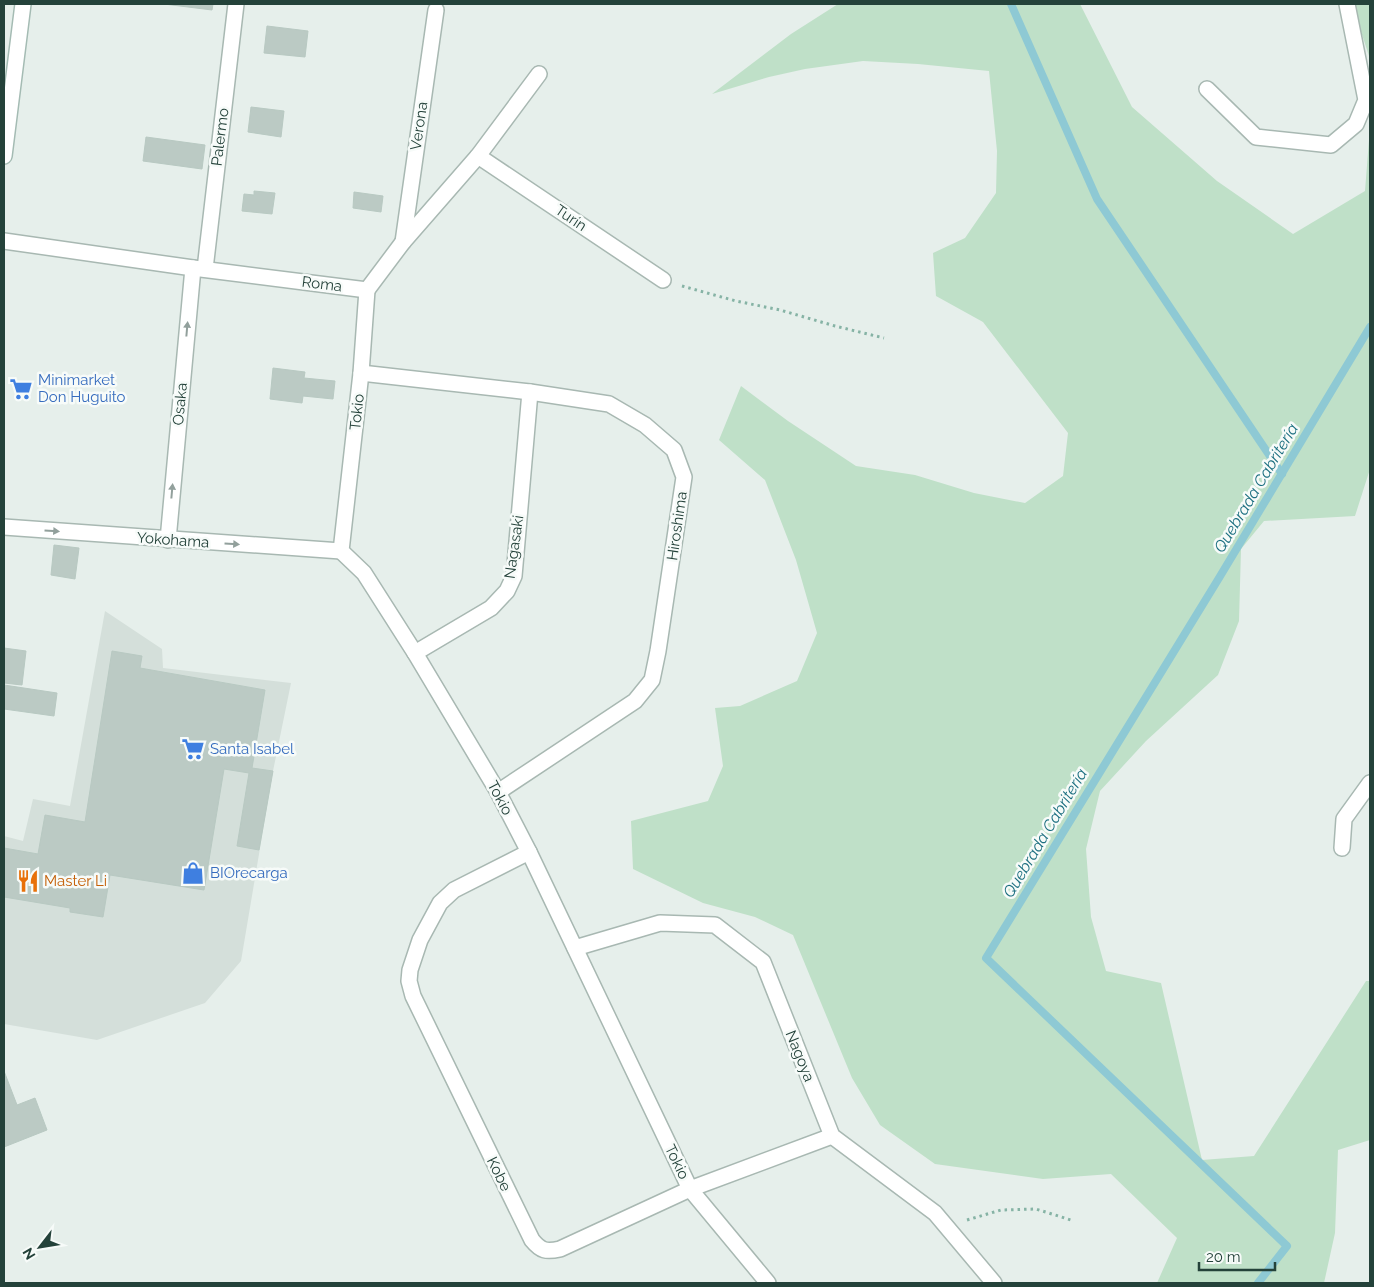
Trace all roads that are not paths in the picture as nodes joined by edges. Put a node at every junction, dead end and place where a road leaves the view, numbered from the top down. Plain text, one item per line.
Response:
1 (23, 4) edge
2 (236, 4) edge
3 (1347, 4) edge
4 (436, 10) dead end
5 (539, 74) dead end
6 (1207, 89) dead end
7 (4, 156) edge
8 (478, 156) junction
9 (4, 241) edge
10 (403, 242) junction
11 (199, 269) junction
12 (663, 280) road end
13 (368, 290) junction
14 (361, 373) junction
15 (530, 392) junction
16 (4, 527) edge
17 (168, 540) junction
18 (341, 551) junction
19 (415, 653) junction
20 (1370, 783) edge
21 (498, 792) junction
22 (1342, 848) dead end
23 (528, 852) junction
24 (575, 948) junction
25 (832, 1136) junction
26 (690, 1189) junction
27 (768, 1283) edge
28 (994, 1283) edge

1 - 7 street
2 - 11 street, Palermo
3 - 6 street
4 - 10 street, Verona
5 - 8 street
8 - 10 street
8 - 12 street, Turín
9 - 11 street, Roma
10 - 13 street
11 - 13 street, Roma
17 -> 11 street, Osaka
13 - 14 street, Tokio
14 - 15 street, Hiroshima
14 - 18 street, Tokio
15 - 19 street, Nagasaki
15 - 21 street, Hiroshima
16 -> 17 street, Yokohama
17 -> 18 street, Yokohama
18 - 19 street, Tokio
19 - 21 street, Tokio
20 - 22 street
21 - 23 street, Tokio
23 - 24 street, Tokio
23 - 26 street, Kobe
24 - 25 street, Nagoya
24 - 26 street, Tokio
25 - 26 street, Kobe
25 - 28 street
26 - 27 street, Tokio

